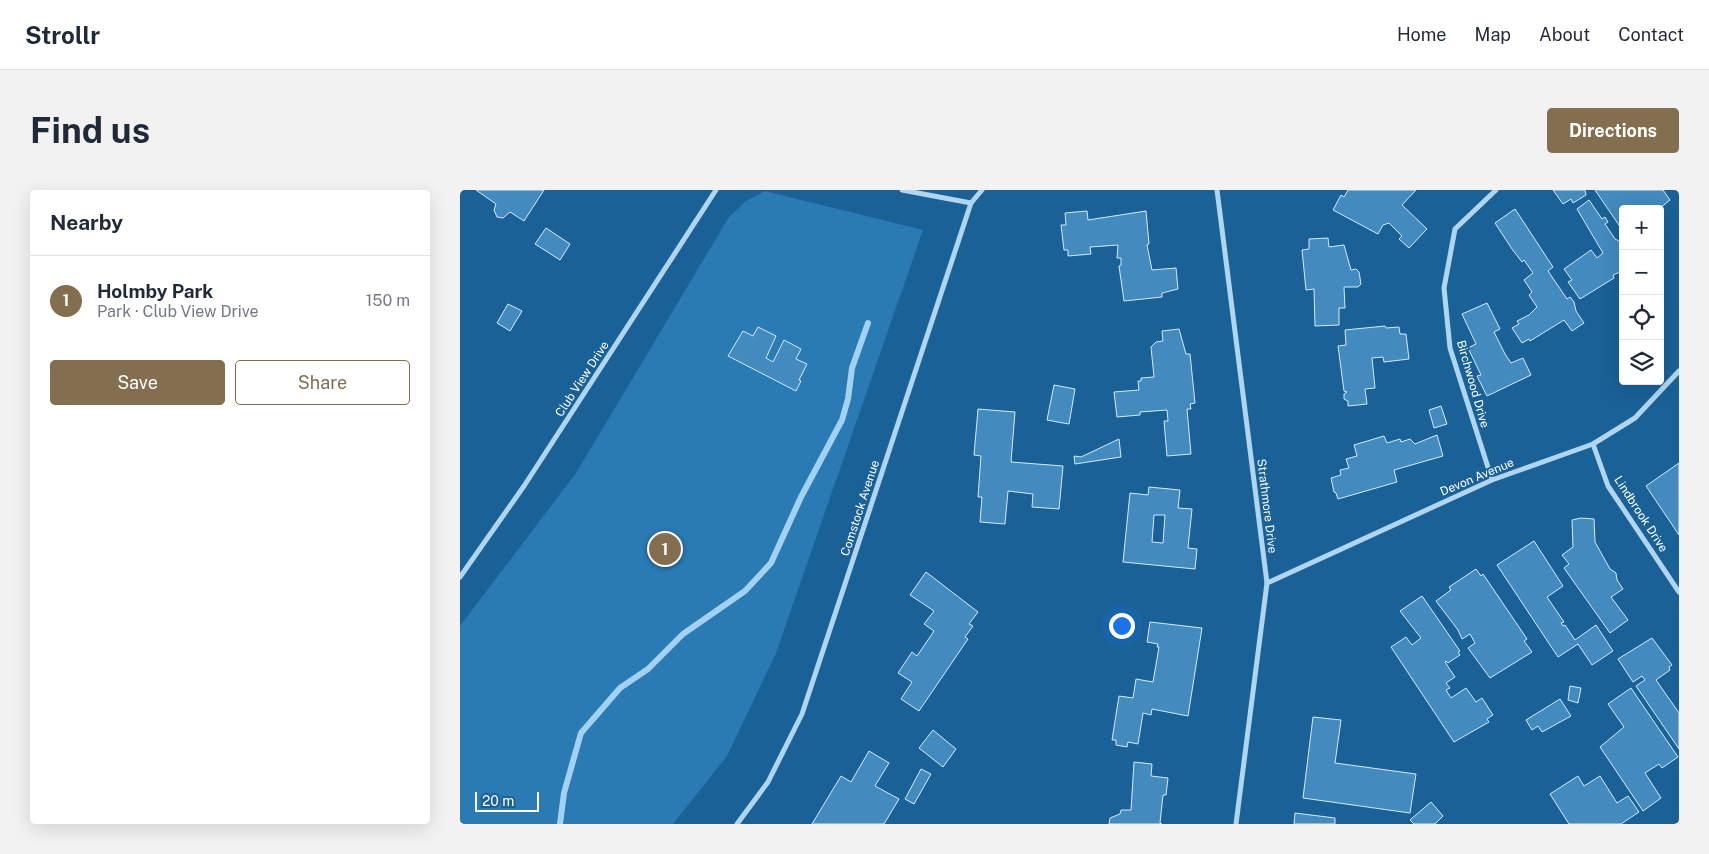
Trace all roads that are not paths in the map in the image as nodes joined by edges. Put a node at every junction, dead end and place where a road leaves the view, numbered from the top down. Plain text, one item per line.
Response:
1 (716, 190) edge
2 (902, 190) edge
3 (982, 190) edge
4 (1217, 190) edge
5 (1496, 190) edge
6 (971, 203) junction
7 (1679, 370) edge
8 (1593, 444) junction
9 (1492, 480) junction
10 (460, 577) edge
11 (1267, 583) junction
12 (1679, 592) edge
13 (737, 824) edge
14 (1236, 824) edge

1 - 10 street, Club View Drive
2 - 6 street
3 - 6 street, Comstock Avenue
4 - 11 street, Strathmore Drive
5 - 9 street, Birchwood Drive
6 - 13 street, Comstock Avenue
7 - 8 street, Devon Avenue
8 - 9 street, Devon Avenue
8 - 12 street, Lindbrook Drive
9 - 11 street, Devon Avenue
11 - 14 street, Strathmore Drive

